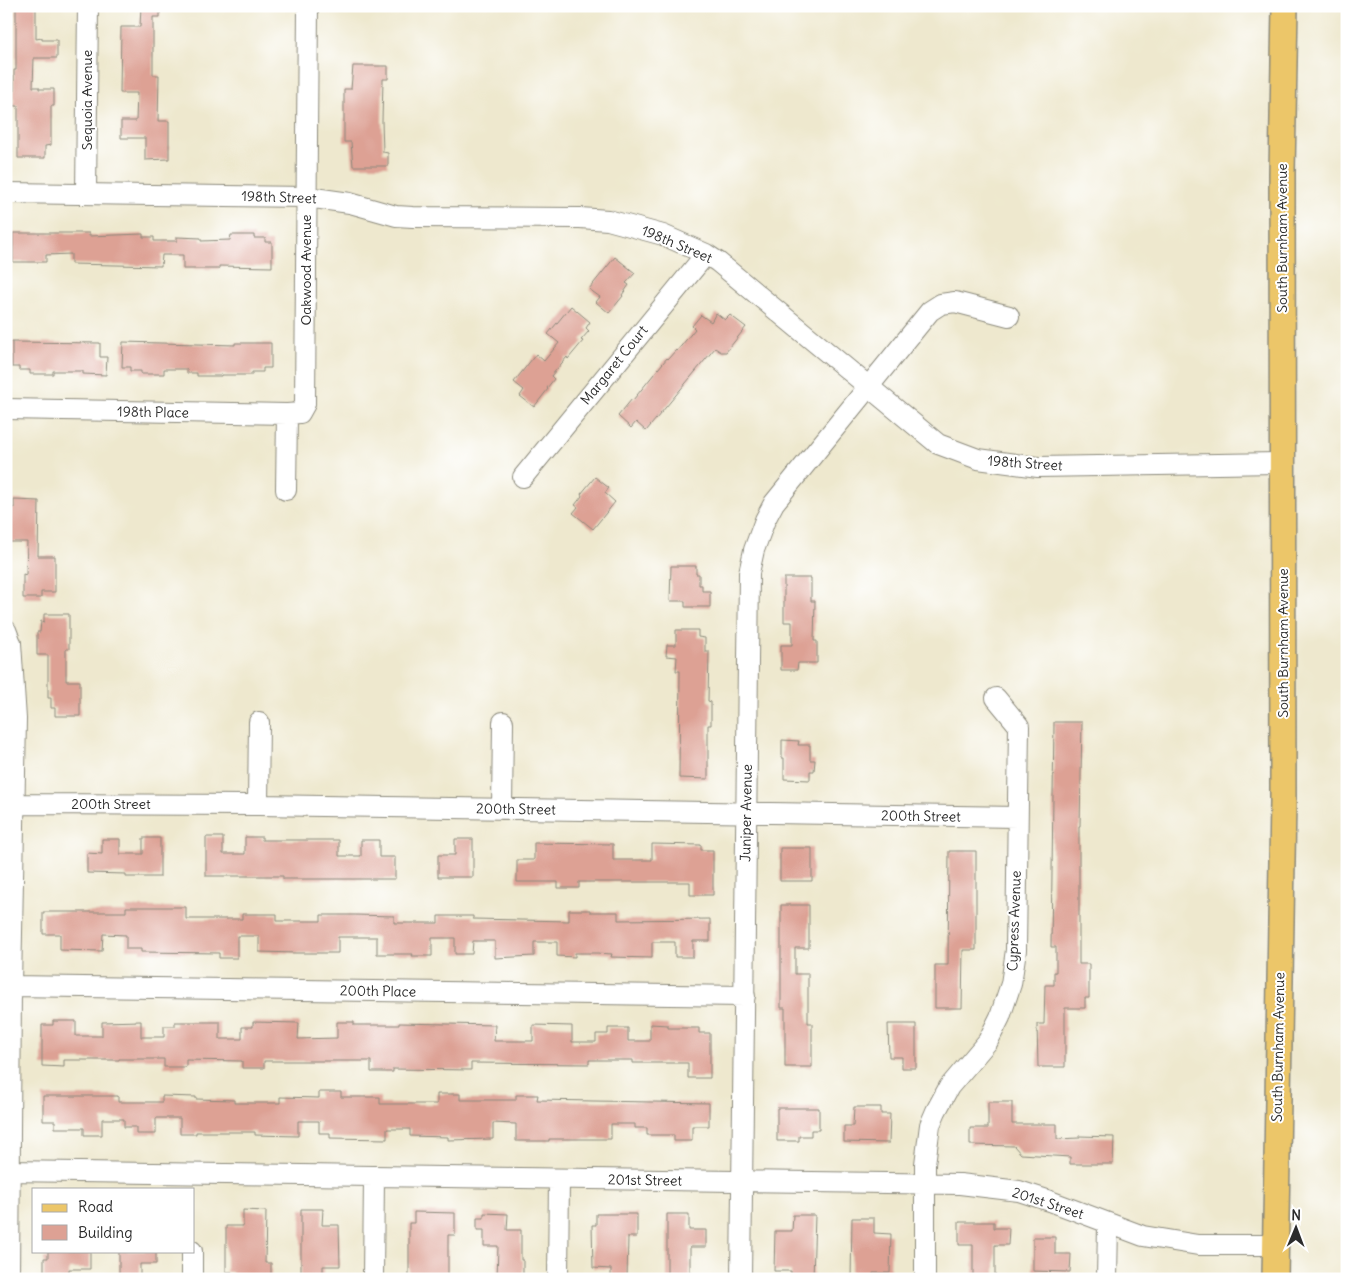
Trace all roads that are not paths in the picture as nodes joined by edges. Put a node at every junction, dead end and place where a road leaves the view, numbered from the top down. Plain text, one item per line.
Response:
1 (88, 6) edge
2 (308, 6) edge
3 (1285, 6) edge
4 (6, 193) edge
5 (86, 194) junction
6 (306, 197) junction
7 (706, 254) junction
8 (1009, 316) dead end
9 (870, 387) junction
10 (6, 409) edge
11 (293, 414) junction
12 (1282, 463) junction
13 (523, 477) dead end
14 (286, 490) dead end
15 (6, 630) edge
16 (996, 698) dead end
17 (259, 722) dead end
18 (503, 722) dead end
19 (14, 804) junction
20 (258, 805) junction
21 (502, 809) junction
22 (746, 812) junction
23 (1017, 817) junction
24 (11, 986) junction
25 (745, 996) junction
26 (8, 1171) edge
27 (374, 1177) junction
28 (559, 1178) junction
29 (192, 1181) edge
30 (743, 1182) junction
31 (926, 1183) junction
32 (1108, 1224) junction
33 (1275, 1245) junction
34 (192, 1252) edge
35 (9, 1279) edge
36 (192, 1279) edge
37 (373, 1279) edge
38 (558, 1279) edge
39 (741, 1279) edge
40 (925, 1279) edge
41 (1107, 1279) edge
42 (1275, 1279) edge

1 - 5 street, Sequoia Avenue
2 - 6 street, Oakwood Avenue
3 - 12 main road, South Burnham Avenue
4 - 5 street, 198th Street
5 - 6 street, 198th Street
6 - 7 street, 198th Street
6 - 11 street, Oakwood Avenue
7 - 9 street, 198th Street
7 - 13 street, Margaret Court
8 - 9 street, Juniper Avenue
9 - 12 street, 198th Street
9 - 22 street, Juniper Avenue
10 - 11 street, 198th Place
11 - 14 street, Oakwood Avenue
12 - 33 main road, South Burnham Avenue
15 - 19 street
16 - 23 street, Cypress Avenue
17 - 20 street
18 - 21 street
19 - 20 street, 200th Street
19 - 24 street
20 - 21 street, 200th Street
21 - 22 street, 200th Street
22 - 23 street, 200th Street
22 - 25 street, Juniper Avenue
23 - 31 street, Cypress Avenue
24 - 25 street, 200th Place
24 - 26 street
25 - 30 street, Juniper Avenue
26 - 29 street, 201st Street
26 - 35 street
27 - 28 street, 201st Street
27 - 29 street, 201st Street
27 - 37 street
28 - 30 street, 201st Street
28 - 38 street
30 - 31 street, 201st Street
30 - 39 street, Juniper Avenue
31 - 32 street, 201st Street
31 - 40 street, Cypress Avenue
32 - 33 street, 201st Street
32 - 41 street
33 - 42 main road, South Burnham Avenue
34 - 36 street

